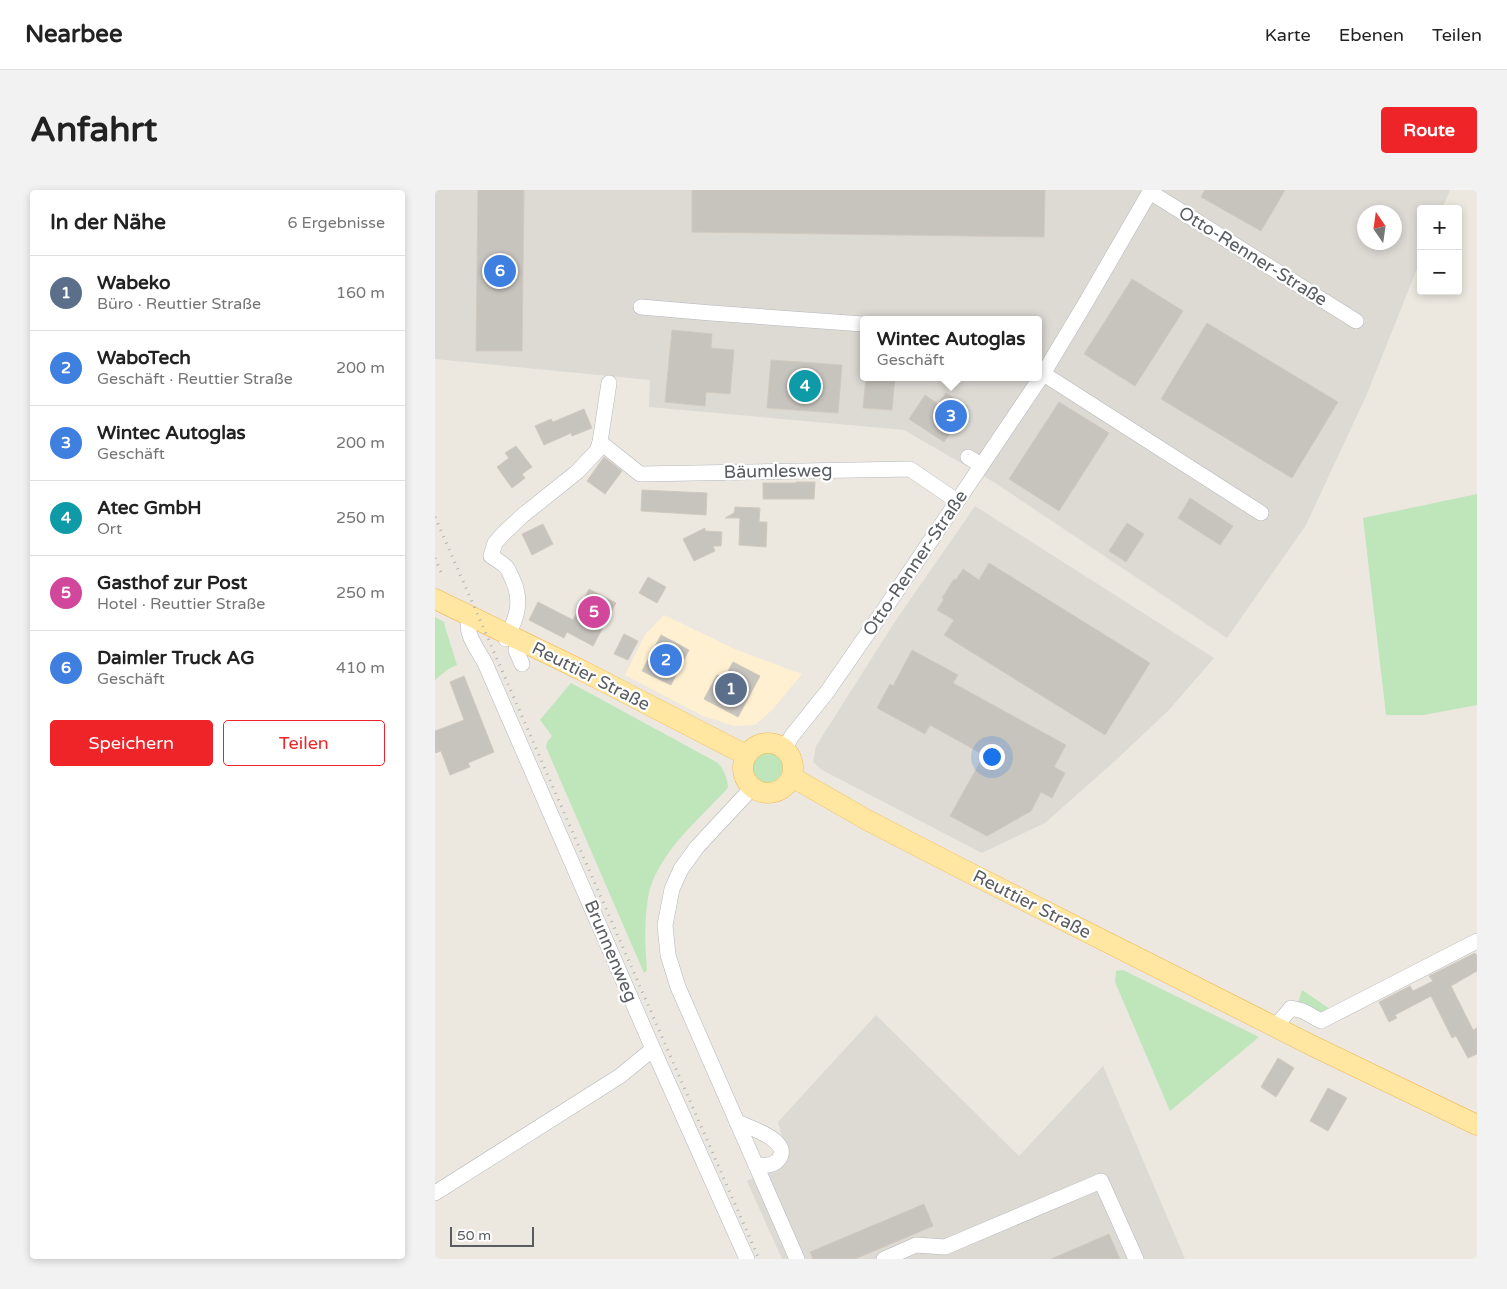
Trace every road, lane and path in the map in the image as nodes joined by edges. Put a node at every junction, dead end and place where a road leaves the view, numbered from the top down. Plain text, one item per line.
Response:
1 (1151, 191) edge
2 (641, 307) dead end
3 (1356, 321) dead end
4 (860, 324) edge
5 (1042, 371) edge
6 (1042, 374) edge
7 (1036, 381) edge
8 (609, 384) dead end
9 (600, 442) junction
10 (968, 457) dead end
11 (981, 465) junction
12 (957, 501) junction
13 (1261, 513) dead end
14 (435, 599) edge
15 (470, 615) junction
16 (512, 638) junction
17 (522, 664) dead end
18 (785, 749) junction
19 (746, 755) junction
20 (792, 777) junction
21 (752, 788) junction
22 (1477, 941) edge
23 (1275, 1027) junction
24 (653, 1048) junction
25 (737, 1122) junction
26 (1477, 1125) edge
27 (755, 1164) junction
28 (435, 1193) edge
29 (747, 1259) edge
30 (797, 1259) edge
31 (884, 1259) edge
32 (1136, 1259) edge

1 - 3 street, Otto-Renner-Straße
1 - 5 street, Otto-Renner-Straße
2 - 4 street
6 - 13 street
7 - 11 street, Otto-Renner-Straße
8 - 9 street
9 - 12 street, Bäumlesweg
9 - 16 street
10 - 11 street
11 - 12 street, Otto-Renner-Straße
12 - 18 street, Otto-Renner-Straße
14 - 15 main road, Reuttier Straße
15 - 16 main road, Reuttier Straße
15 - 24 street, Brunnenweg
16 - 17 street
16 - 19 main road, Reuttier Straße
18 - 19 main road
18 - 20 main road
19 - 21 main road
20 - 21 main road
20 - 23 main road, Reuttier Straße
21 - 25 street
22 - 23 street
23 - 26 main road, Reuttier Straße
24 - 28 street
24 - 29 street, Brunnenweg
25 - 27 street
25 - 27 street
27 - 30 street
31 - 32 street

